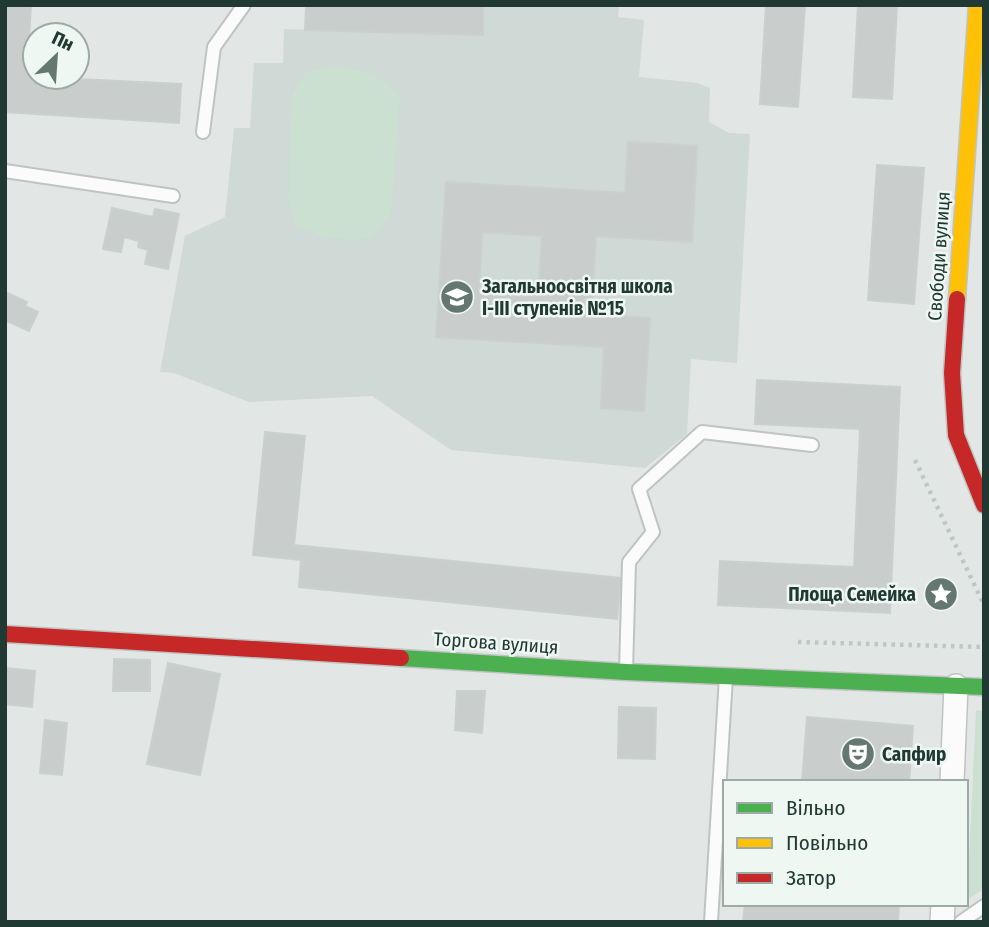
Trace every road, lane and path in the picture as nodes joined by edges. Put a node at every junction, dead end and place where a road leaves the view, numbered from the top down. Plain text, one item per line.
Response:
1 (244, 5) edge
2 (977, 5) edge
3 (203, 132) dead end
4 (5, 171) edge
5 (173, 196) dead end
6 (812, 445) dead end
7 (915, 460) dead end
8 (984, 505) edge
9 (984, 605) edge
10 (5, 634) edge
11 (798, 642) dead end
12 (984, 647) edge
13 (626, 672) junction
14 (726, 676) junction
15 (956, 686) junction
16 (984, 687) edge
17 (951, 780) edge
18 (984, 906) edge
19 (710, 922) edge
20 (961, 922) edge

1 - 3 lane
2 - 8 street, Свободи вулиця
4 - 5 lane
6 - 13 lane
7 - 9 path
10 - 13 street, Торгова вулиця
11 - 12 path
13 - 14 street, Торгова вулиця
14 - 15 street, Торгова вулиця
14 - 19 lane
15 - 16 street, Торгова вулиця
15 - 17 street
18 - 20 lane

